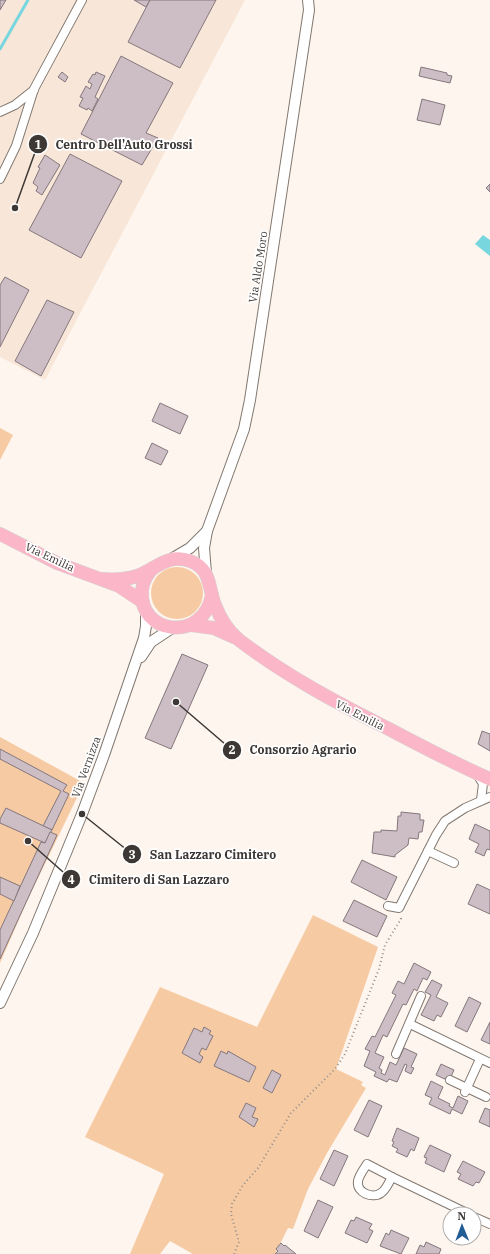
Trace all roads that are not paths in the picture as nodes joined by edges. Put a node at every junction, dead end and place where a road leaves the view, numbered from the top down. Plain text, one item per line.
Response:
1 (82, 0) edge
2 (308, 0) edge
3 (34, 89) junction
4 (0, 112) edge
5 (0, 180) edge
6 (207, 531) junction
7 (0, 534) edge
8 (173, 558) junction
9 (156, 565) junction
10 (206, 573) junction
11 (101, 579) junction
12 (212, 595) junction
13 (145, 606) junction
14 (191, 625) junction
15 (172, 628) junction
16 (237, 638) junction
17 (133, 669) junction
18 (477, 773) junction
19 (490, 779) edge
20 (490, 797) edge
21 (481, 800) junction
22 (428, 851) junction
23 (454, 863) dead end
24 (388, 906) dead end
25 (421, 996) dead end
26 (0, 1003) edge
27 (410, 1024) junction
28 (396, 1054) dead end
29 (480, 1059) junction
30 (490, 1063) edge
31 (450, 1080) dead end
32 (466, 1090) junction
33 (486, 1097) dead end
34 (392, 1177) dead end
35 (452, 1206) edge

1 - 3 street
2 - 6 street, Via Aldo Moro
3 - 4 street
3 - 5 street
6 - 8 street, Via Aldo Moro
6 - 10 street, Via Aldo Moro
7 - 11 main road, Via Emilia
8 - 9 main road, Via Emilia
8 - 10 main road
9 - 11 main road, Via Emilia
9 - 13 main road
10 - 12 main road, Via Emilia
11 - 13 main road, Via Emilia
12 - 14 main road
12 - 16 main road, Via Emilia
13 - 15 main road, Via Emilia
13 - 17 street, Via Vernizza
14 - 15 main road, Via Emilia
14 - 16 main road, Via Emilia
15 - 17 street, Via Vernizza
16 - 18 main road, Via Emilia
17 - 26 street, Via Vernizza
18 - 19 main road, Via Emilia
18 - 21 street
20 - 21 street
21 - 22 street
22 - 23 street
22 - 24 street
25 - 27 street
27 - 28 street
27 - 29 street
29 - 30 street
29 - 32 street
31 - 32 street
32 - 33 street
34 - 35 street

